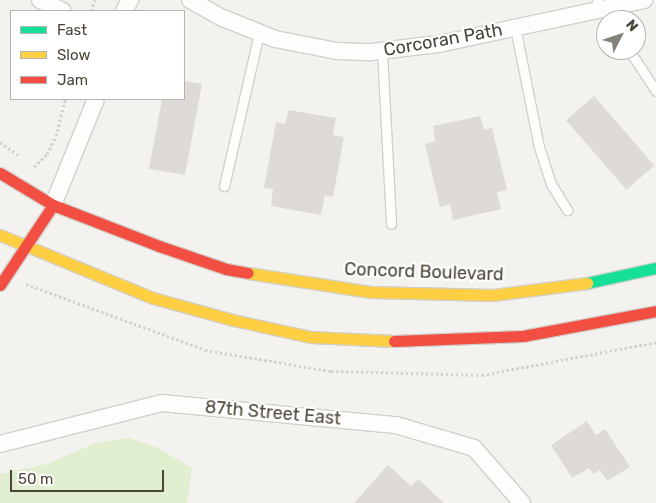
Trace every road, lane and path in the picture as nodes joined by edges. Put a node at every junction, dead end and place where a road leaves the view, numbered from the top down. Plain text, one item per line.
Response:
1 (40, 0) edge
2 (190, 0) edge
3 (644, 0) edge
4 (61, 10) edge
5 (603, 10) edge
6 (596, 11) edge
7 (515, 27) junction
8 (259, 33) junction
9 (382, 52) junction
10 (636, 60) edge
11 (656, 91) edge
12 (65, 100) edge
13 (96, 100) edge
14 (33, 167) dead end
15 (0, 173) edge
16 (224, 186) dead end
17 (53, 205) junction
18 (567, 210) dead end
19 (391, 224) dead end
20 (0, 235) edge
21 (23, 247) junction
22 (656, 268) edge
23 (0, 285) edge
24 (656, 311) edge
25 (0, 444) edge
26 (522, 503) edge

1 - 4 street
2 - 8 street, Corcoran Path
3 - 5 street, Corcoran Path
6 - 7 street, Corcoran Path
7 - 9 street, Corcoran Path
7 - 18 lane
8 - 9 street, Corcoran Path
8 - 16 lane
9 - 19 lane
10 - 11 lane
12 - 14 path
13 - 17 street
15 - 17 main road, Concord Boulevard
17 - 21 main road
17 - 22 main road, Concord Boulevard
20 - 21 main road
21 - 23 main road
21 - 24 main road
25 - 26 street, 87th Street East

